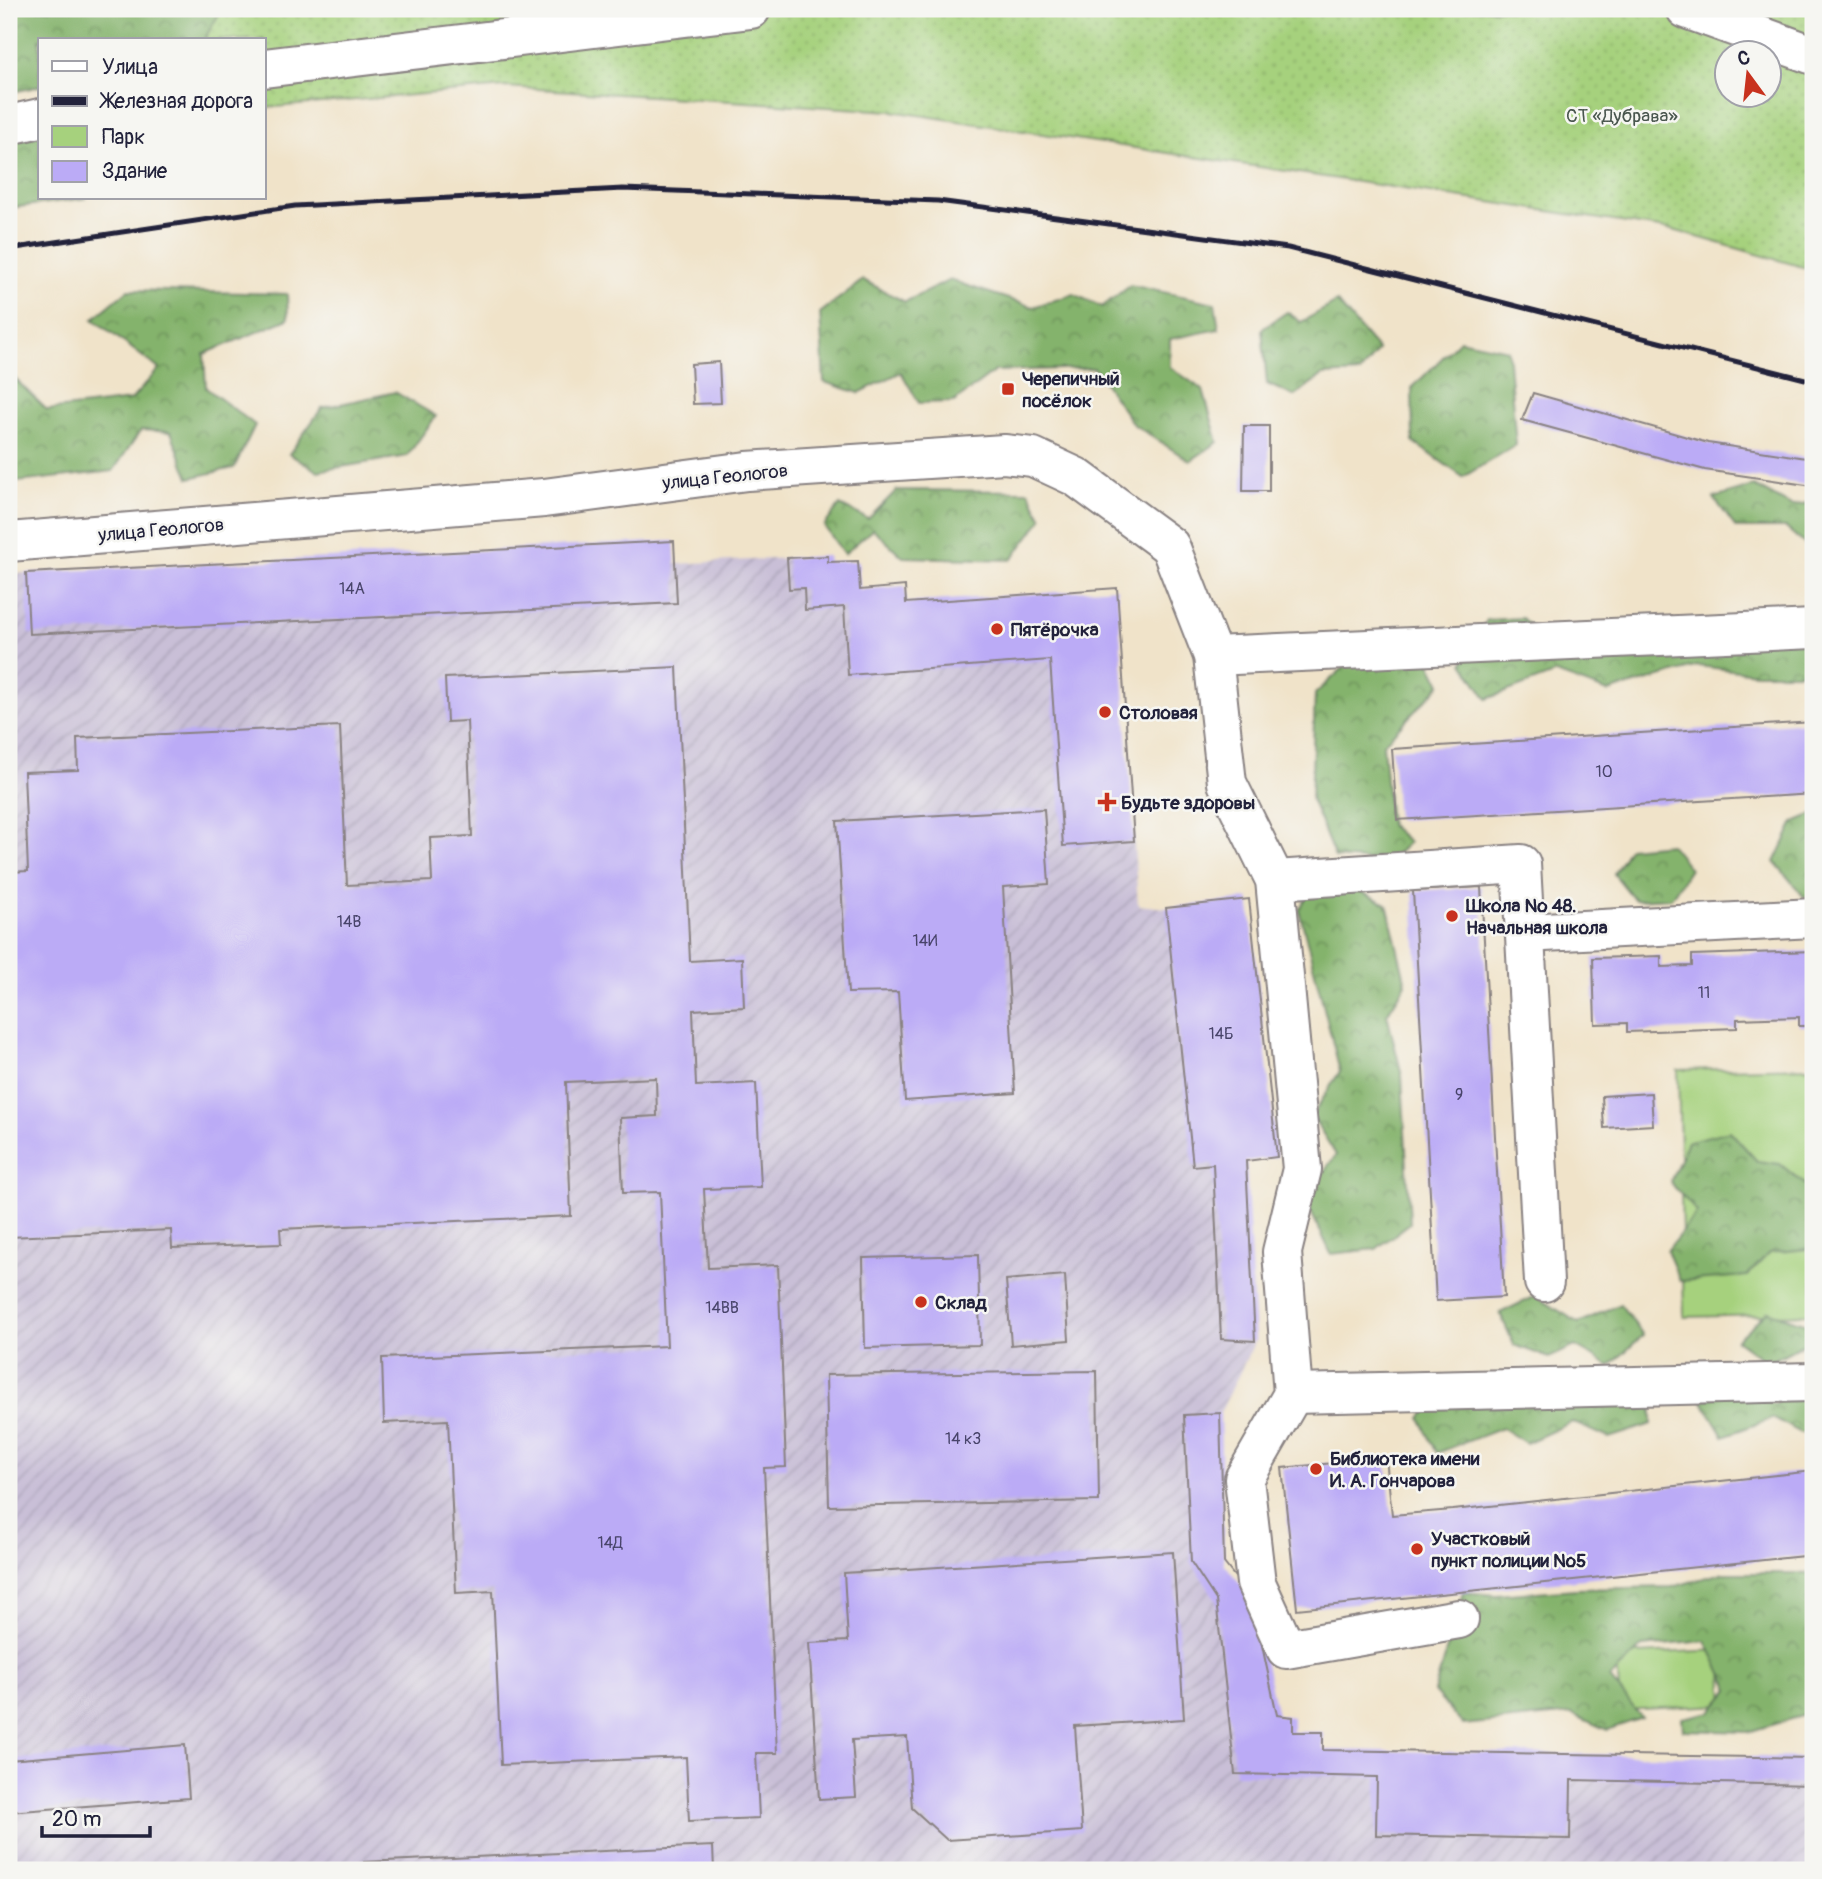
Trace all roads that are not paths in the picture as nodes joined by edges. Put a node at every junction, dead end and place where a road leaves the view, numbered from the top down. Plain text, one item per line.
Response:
1 (751, 9) edge
2 (1686, 9) edge
3 (1813, 55) edge
4 (266, 68) edge
5 (38, 118) edge
6 (9, 125) edge
7 (9, 542) edge
8 (1813, 629) edge
9 (1213, 656) junction
10 (1275, 880) junction
11 (1813, 918) edge
12 (1525, 933) junction
13 (1544, 1282) dead end
14 (1813, 1382) edge
15 (1293, 1394) junction
16 (1460, 1619) dead end

1 - 4 street
2 - 3 street
5 - 6 street
7 - 9 street, улица Геологов
8 - 9 street
9 - 10 street, улица Геологов
10 - 12 street
10 - 15 street
11 - 12 street
12 - 13 street
14 - 15 street
15 - 16 street

